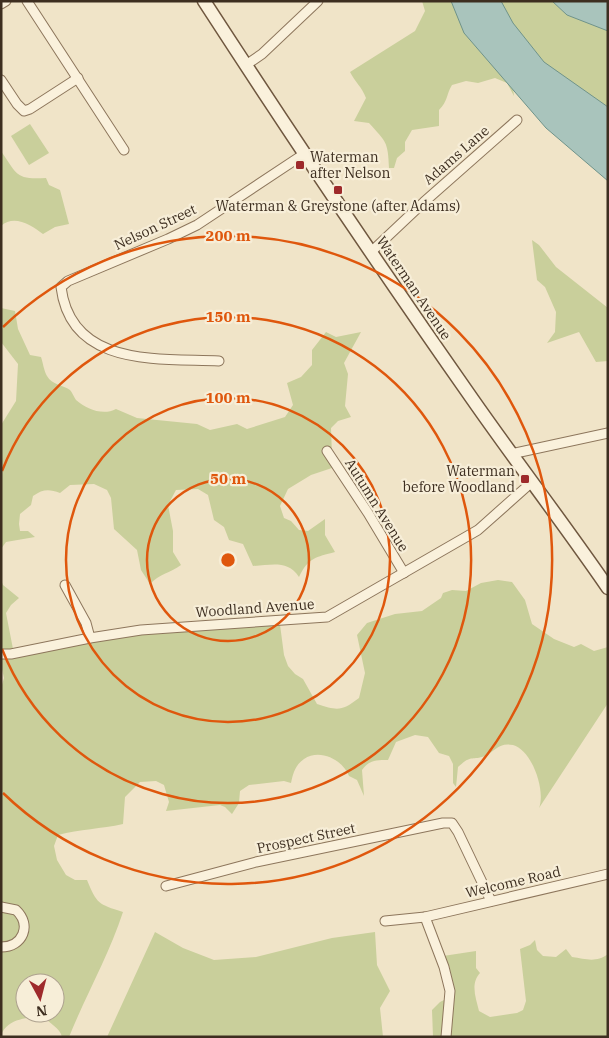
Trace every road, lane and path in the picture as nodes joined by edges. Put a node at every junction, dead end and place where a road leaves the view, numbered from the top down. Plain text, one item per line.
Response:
1 (6, 1) edge
2 (27, 1) edge
3 (204, 1) edge
4 (318, 1) edge
5 (1, 4) edge
6 (246, 65) junction
7 (78, 78) junction
8 (1, 80) edge
9 (517, 120) dead end
10 (124, 150) dead end
11 (304, 154) junction
12 (371, 252) junction
13 (219, 361) dead end
14 (608, 433) edge
15 (327, 451) dead end
16 (511, 454) junction
17 (532, 482) junction
18 (404, 573) junction
19 (65, 585) dead end
20 (608, 588) edge
21 (90, 638) junction
22 (1, 654) edge
23 (608, 874) edge
24 (166, 886) dead end
25 (491, 901) junction
26 (1, 907) edge
27 (425, 917) junction
28 (385, 921) dead end
29 (1, 947) edge
30 (446, 1037) edge

1 - 5 street
2 - 7 street
3 - 6 main road, Waterman Avenue
4 - 6 street
6 - 11 main road, Waterman Avenue
7 - 8 street
7 - 10 street
9 - 12 street, Adams Lane
11 - 12 main road, Waterman Avenue
11 - 13 street, Nelson Street
12 - 16 main road, Waterman Avenue
14 - 16 street
15 - 18 street, Autumn Avenue
16 - 17 main road, Waterman Avenue
17 - 18 street, Woodland Avenue
17 - 20 main road, Waterman Avenue
18 - 21 street, Woodland Avenue
19 - 21 street
21 - 22 street, Woodland Avenue
23 - 25 street, Welcome Road
24 - 25 street, Prospect Street
25 - 27 street, Welcome Road
26 - 29 street
27 - 28 street, Welcome Road
27 - 30 street

